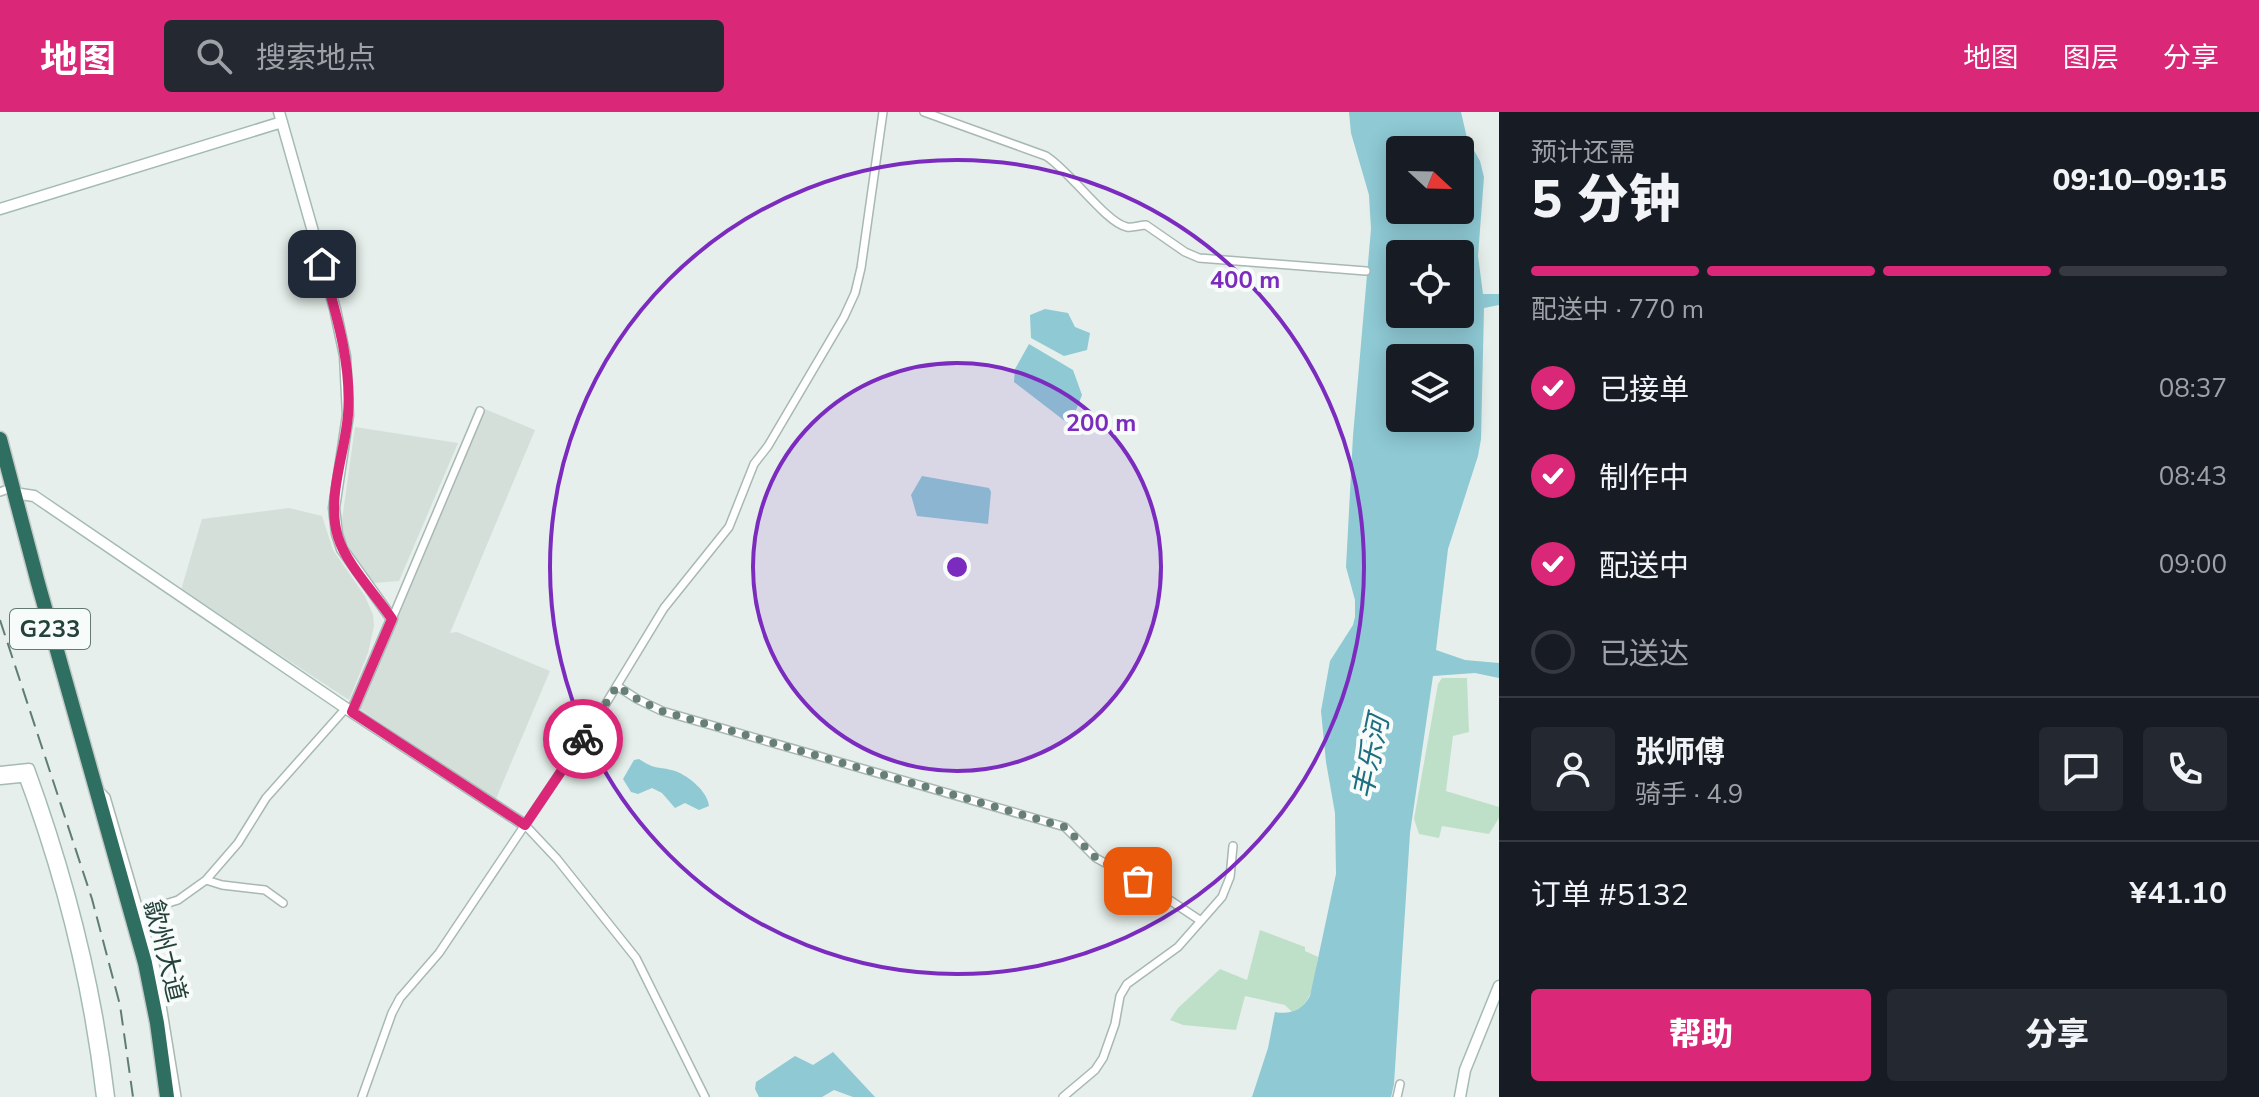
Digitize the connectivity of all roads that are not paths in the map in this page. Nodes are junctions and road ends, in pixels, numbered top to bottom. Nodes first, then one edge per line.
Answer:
1 (883, 112) edge
2 (924, 112) edge
3 (281, 117) edge
4 (0, 209) edge
5 (1366, 271) dead end
6 (480, 411) dead end
7 (0, 439) edge
8 (0, 471) edge
9 (6, 492) edge
10 (392, 619) junction
11 (617, 686) junction
12 (349, 710) junction
13 (0, 772) edge
14 (26, 774) junction
15 (0, 779) edge
16 (95, 786) junction
17 (100, 819) junction
18 (525, 825) junction
19 (1233, 846) dead end
20 (206, 880) junction
21 (283, 903) dead end
22 (136, 912) junction
23 (1201, 921) junction
24 (1499, 986) edge
25 (1400, 1084) dead end
26 (102, 1097) edge
27 (109, 1097) edge
28 (158, 1097) edge
29 (167, 1097) edge
30 (177, 1097) edge
31 (362, 1097) edge
32 (705, 1097) edge
33 (1063, 1097) edge
34 (1397, 1097) edge
35 (1460, 1097) edge

1 - 11 street
2 - 5 street
3 - 4 street
3 - 10 street
6 - 10 street
7 - 9 highway, G233
8 - 9 highway, G233
9 - 12 street
9 - 16 highway, G233
9 - 17 highway, G233
10 - 12 street
11 - 18 street
11 - 23 street
12 - 18 street
12 - 20 street
13 - 14 street
14 - 15 street
14 - 26 street
14 - 27 street
16 - 17 highway, G233
16 - 22 street
17 - 22 highway, 歙州大道 / G233
17 - 28 highway, 歙州大道 / G233
18 - 31 street
18 - 32 street
19 - 23 street
20 - 21 street
20 - 22 street
22 - 29 highway, 歙州大道 / G233
22 - 30 street
23 - 33 street
24 - 35 street
25 - 34 street

